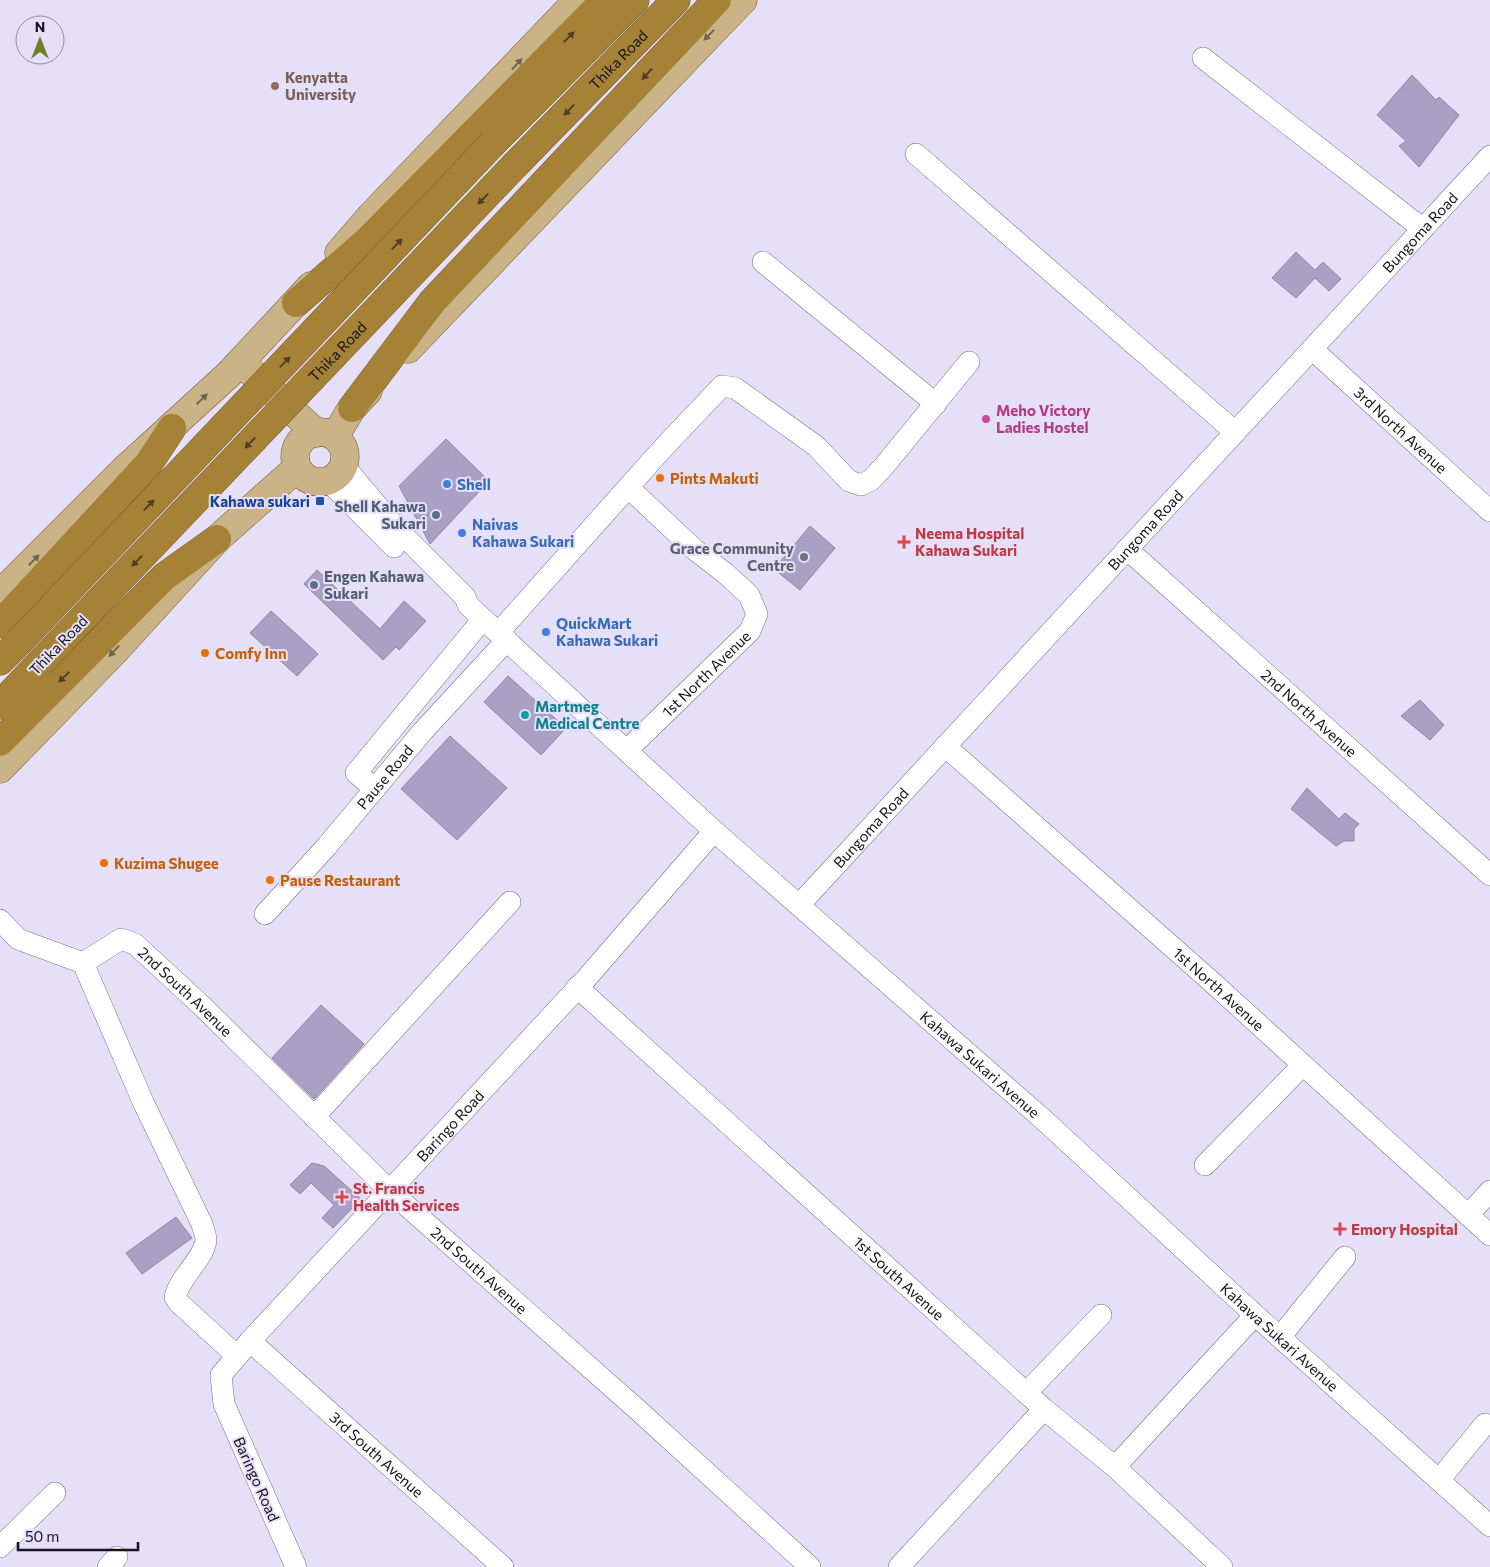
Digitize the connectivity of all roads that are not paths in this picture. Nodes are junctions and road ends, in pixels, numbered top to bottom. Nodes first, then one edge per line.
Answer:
1 (578, 0) edge
2 (605, 0) edge
3 (635, 0) edge
4 (676, 0) edge
5 (717, 0) edge
6 (743, 0) edge
7 (1203, 58) dead end
8 (916, 154) dead end
9 (1490, 156) edge
10 (1424, 229) junction
11 (763, 262) dead end
12 (296, 303) junction
13 (1312, 349) junction
14 (969, 362) dead end
15 (235, 368) junction
16 (936, 404) junction
17 (352, 408) junction
18 (172, 428) junction
19 (1236, 432) junction
20 (311, 445) junction
21 (336, 474) junction
22 (629, 488) junction
23 (1490, 511) edge
24 (216, 539) junction
25 (1127, 550) junction
26 (0, 594) edge
27 (489, 624) junction
28 (10, 633) edge
29 (0, 661) edge
30 (0, 705) edge
31 (0, 742) edge
32 (946, 746) junction
33 (627, 750) junction
34 (0, 768) edge
35 (375, 789) junction
36 (714, 831) junction
37 (1490, 876) edge
38 (510, 902) dead end
39 (800, 904) junction
40 (265, 914) dead end
41 (0, 920) edge
42 (83, 963) junction
43 (577, 988) junction
44 (1303, 1064) junction
45 (314, 1117) junction
46 (1205, 1165) dead end
47 (1490, 1191) edge
48 (391, 1192) junction
49 (1468, 1215) junction
50 (1490, 1235) edge
51 (1345, 1257) dead end
52 (1101, 1315) dead end
53 (1255, 1315) junction
54 (1280, 1337) junction
55 (244, 1348) junction
56 (1026, 1393) junction
57 (1044, 1410) junction
58 (1485, 1424) dead end
59 (1114, 1467) junction
60 (1439, 1480) junction
61 (55, 1493) dead end
62 (1490, 1526) edge
63 (0, 1547) edge
64 (296, 1567) edge
65 (503, 1567) edge
66 (810, 1567) edge
67 (898, 1567) edge
68 (1222, 1567) edge

12 -> 1 main road
12 -> 2 highway
28 -> 3 highway, Thika Road, bridge
4 -> 30 highway, Thika Road, bridge
5 -> 17 highway
6 -> 17 main road
7 - 10 street
8 - 19 street
9 - 10 street, Bungoma Road
10 - 13 street, Bungoma Road
11 - 16 street
12 - 15 main road
13 - 19 street, Bungoma Road
13 - 23 street, 3rd North Avenue
14 - 16 street
18 -> 15 main road
15 - 20 main road
16 - 22 street
17 - 20 main road
26 -> 18 main road
18 - 28 highway
19 - 25 street, Bungoma Road
20 - 21 main road
20 - 21 main road
20 - 24 main road
21 - 27 street, Kahawa Sukari Avenue
22 - 27 street
22 - 33 street, 1st North Avenue
24 -> 31 highway
24 -> 34 main road
25 - 32 street, Bungoma Road
25 - 37 street, 2nd North Avenue
27 - 33 street, Kahawa Sukari Avenue
27 - 35 street, Pause Road
27 - 35 street
28 - 29 highway, Thika Road
32 - 39 street, Bungoma Road
32 - 44 street, 1st North Avenue
33 - 36 street, Kahawa Sukari Avenue
35 - 40 street, Pause Road
36 - 39 street, Kahawa Sukari Avenue
36 - 43 street, Baringo Road
38 - 45 street
39 - 53 street, Kahawa Sukari Avenue
41 - 42 street
42 - 45 street, 2nd South Avenue
42 - 55 street, 3rd South Avenue
43 - 48 street, Baringo Road
43 - 56 street, 1st South Avenue
44 - 46 street
44 - 49 street, 1st North Avenue
45 - 48 street, 2nd South Avenue
47 - 49 street
48 - 55 street, Baringo Road
48 - 66 street, 2nd South Avenue
49 - 50 street, 1st North Avenue
51 - 54 street
52 - 56 street
53 - 54 street, Kahawa Sukari Avenue
53 - 59 street
54 - 60 street, Kahawa Sukari Avenue
55 - 64 street, Baringo Road
55 - 65 street, 3rd South Avenue
56 - 57 street, 1st South Avenue
57 - 59 street, 1st South Avenue
57 - 67 street
58 - 60 street
59 - 68 street, 1st South Avenue
60 - 62 street, Kahawa Sukari Avenue
61 - 63 street

